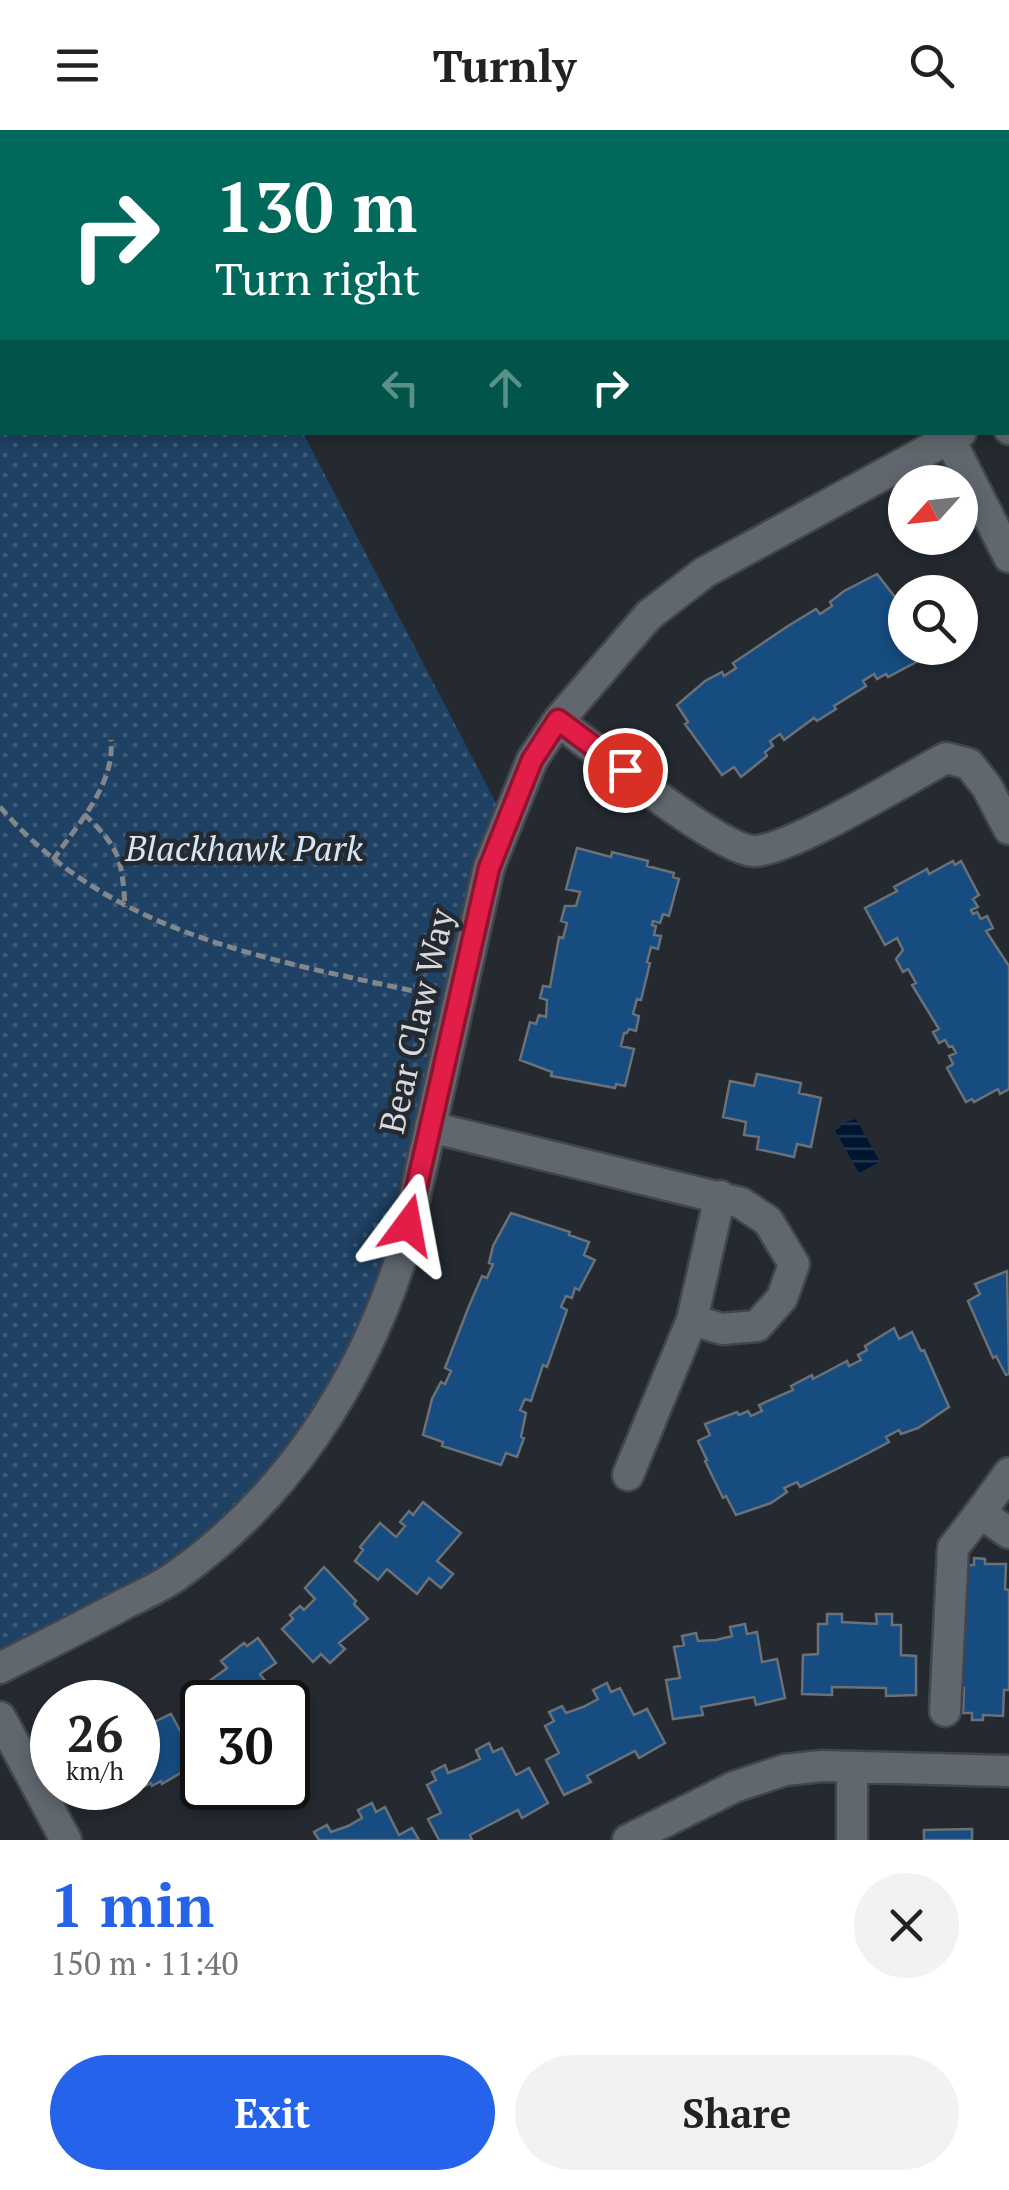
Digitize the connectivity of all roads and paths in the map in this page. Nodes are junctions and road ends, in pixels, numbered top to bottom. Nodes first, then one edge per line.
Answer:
1 (952, 435) edge
2 (1009, 558) edge
3 (558, 720) junction
4 (111, 740) dead end
5 (0, 807) edge
6 (84, 814) junction
7 (1009, 829) edge
8 (53, 860) junction
9 (125, 907) junction
10 (459, 1002) junction
11 (430, 1127) junction
12 (720, 1196) junction
13 (692, 1320) junction
14 (1009, 1473) edge
15 (628, 1475) dead end
16 (980, 1513) junction
17 (1009, 1534) edge
18 (0, 1668) edge
19 (945, 1711) dead end
20 (0, 1717) edge
21 (852, 1768) junction
22 (1009, 1771) edge
23 (66, 1840) edge
24 (628, 1840) edge
25 (852, 1840) edge

1 - 2 street
1 - 3 street, Bear Claw Way
3 - 7 street
3 - 10 street, Bear Claw Way
4 - 6 path
5 - 8 path
6 - 8 path
6 - 9 path
8 - 9 path
9 - 10 path
10 - 11 street, Bear Claw Way
11 - 12 street
11 - 18 street, Bear Claw Way
12 - 13 street
12 - 13 street
13 - 15 street
14 - 16 street
16 - 17 street
16 - 19 street
20 - 23 street
21 - 22 street
21 - 24 street
21 - 25 street

